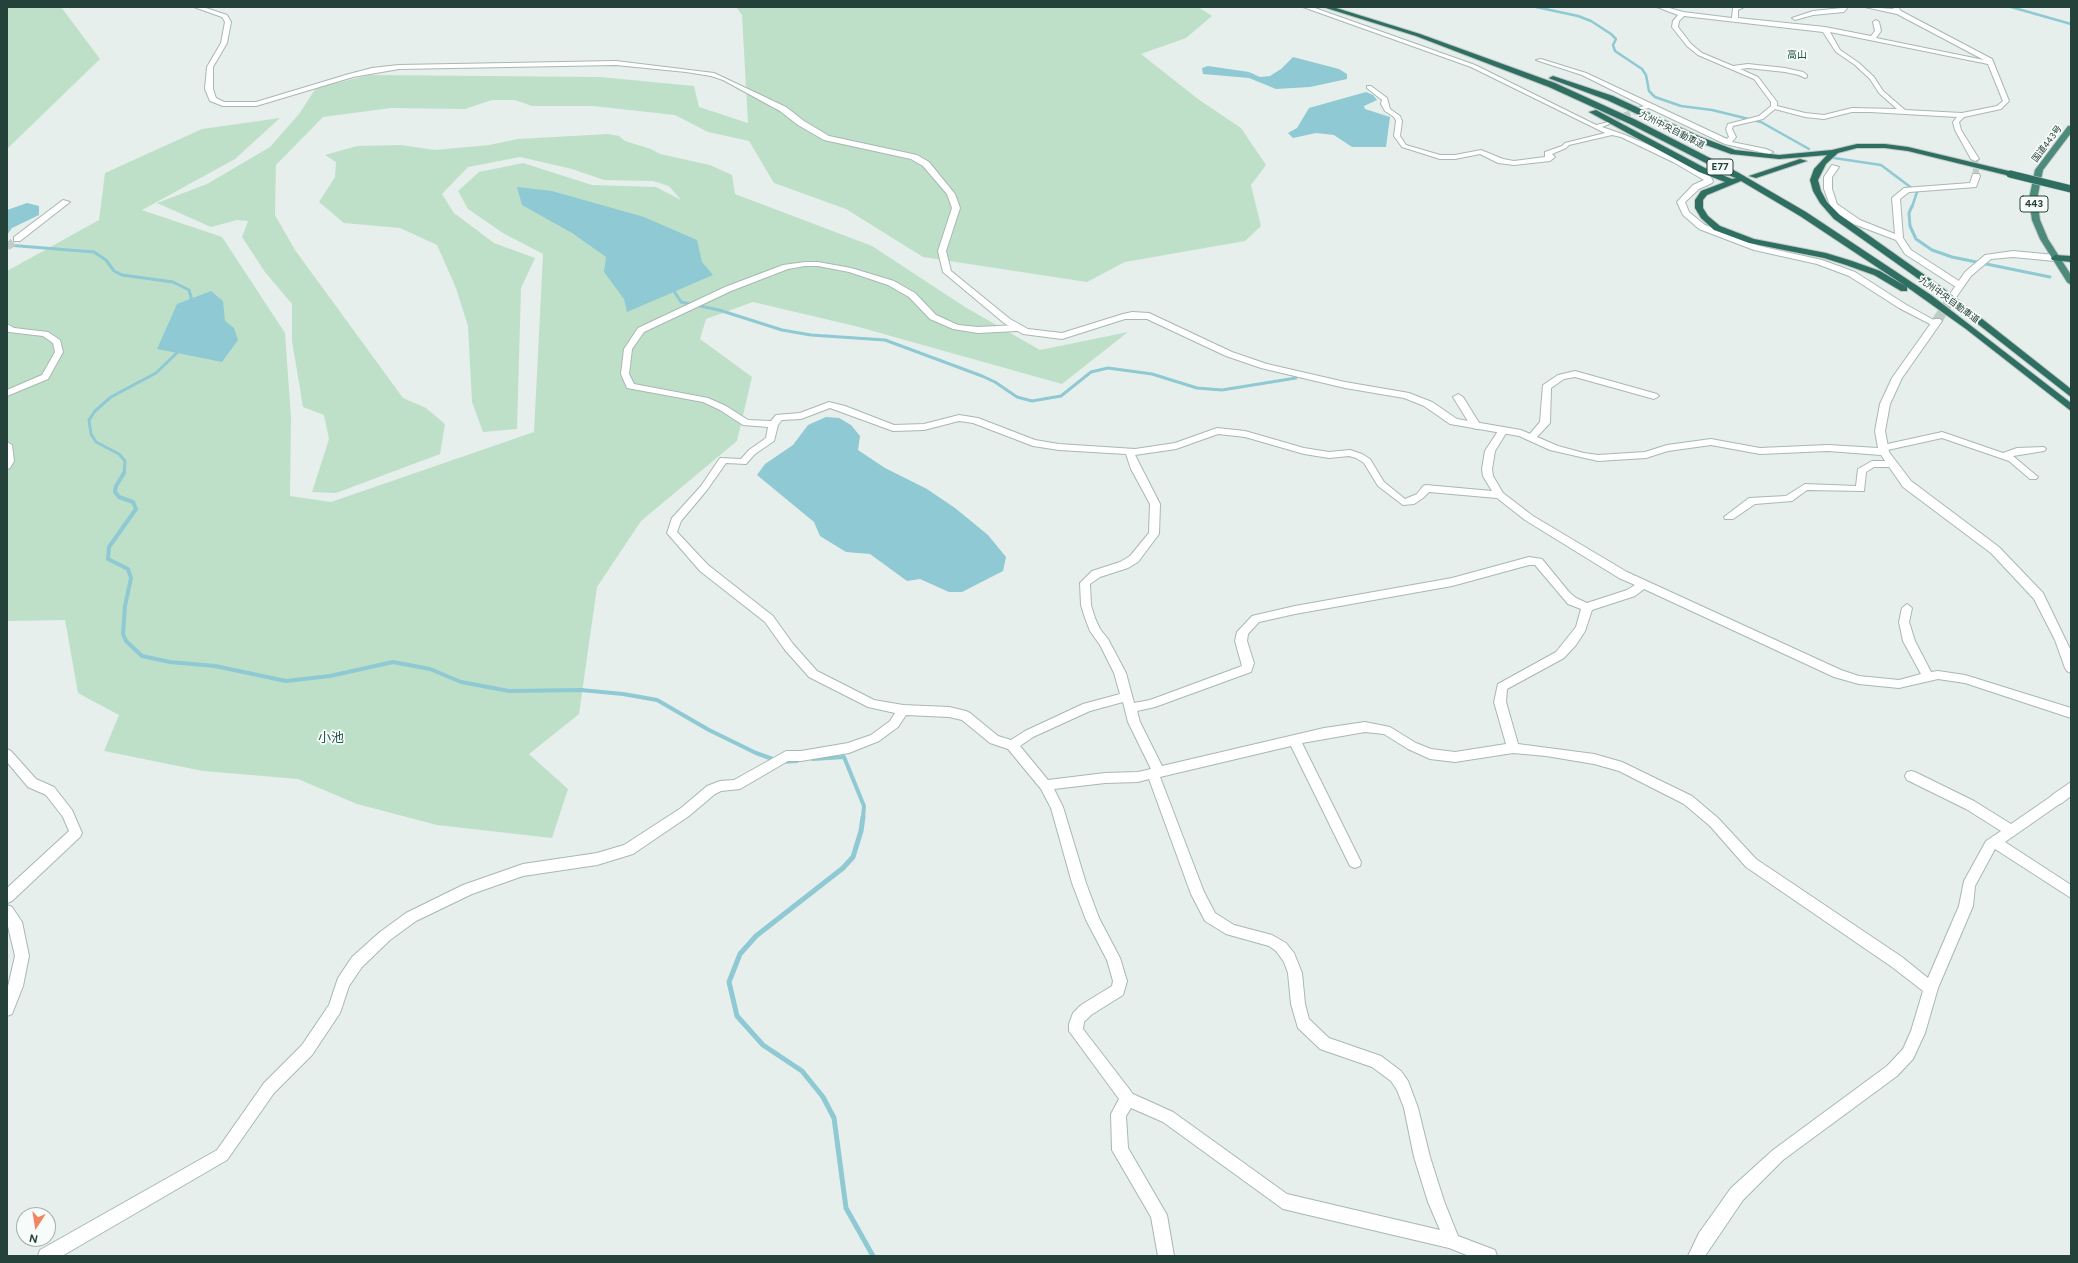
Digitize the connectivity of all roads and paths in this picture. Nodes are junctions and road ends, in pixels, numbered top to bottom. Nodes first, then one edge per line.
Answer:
1 (197, 7) edge
2 (1306, 7) edge
3 (1321, 7) edge
4 (1326, 7) edge
5 (1336, 7) edge
6 (1660, 7) edge
7 (1741, 7) edge
8 (1845, 7) edge
9 (1868, 7) edge
10 (1897, 10) edge
11 (1828, 12) junction
12 (1682, 14) junction
13 (1795, 18) dead end
14 (1378, 19) junction
15 (1735, 19) junction
16 (1876, 22) dead end
17 (1825, 30) junction
18 (1872, 39) junction
19 (1539, 60) dead end
20 (1991, 63) junction
21 (1733, 68) junction
22 (1805, 76) dead end
23 (1369, 87) dead end
24 (1650, 106) junction
25 (1774, 107) junction
26 (1640, 109) tunnel mouth
27 (1902, 110) junction
28 (1962, 115) junction
29 (1607, 123) tunnel mouth
30 (1596, 127) junction
31 (2071, 128) edge
32 (1612, 133) junction
33 (1727, 143) junction
34 (1769, 152) dead end
35 (1834, 152) junction
36 (1975, 159) tunnel mouth
37 (1835, 167) dead end
38 (1753, 176) dead end
39 (1976, 176) dead end
40 (2071, 189) edge
41 (66, 202) dead end
42 (1899, 238) junction
43 (17, 239) tunnel mouth
44 (2055, 258) junction
45 (2071, 259) edge
46 (2071, 282) edge
47 (1959, 285) junction
48 (1952, 297) tunnel mouth
49 (1936, 322) joint
50 (7, 327) edge
51 (1017, 328) junction
52 (7, 393) edge
53 (2071, 394) edge
54 (1654, 396) dead end
55 (1458, 397) dead end
56 (2071, 399) edge
57 (2071, 408) edge
58 (2071, 412) edge
59 (773, 424) junction
60 (1476, 426) junction
61 (1503, 430) junction
62 (1531, 438) junction
63 (7, 445) edge
64 (2041, 449) dead end
65 (1884, 450) junction
66 (1129, 452) junction
67 (2003, 456) junction
68 (1890, 464) junction
69 (7, 466) edge
70 (2034, 477) dead end
71 (1500, 495) junction
72 (1729, 517) dead end
73 (1642, 585) junction
74 (1587, 607) junction
75 (1907, 608) dead end
76 (2071, 668) edge
77 (1928, 677) junction
78 (1128, 703) junction
79 (903, 710) junction
80 (2071, 713) edge
81 (1294, 740) junction
82 (1012, 745) junction
83 (1512, 748) junction
84 (7, 754) edge
85 (1156, 773) junction
86 (1910, 776) dead end
87 (1045, 785) junction
88 (2071, 788) edge
89 (2057, 799) joint
90 (2011, 831) junction
91 (1995, 842) junction
92 (1355, 862) dead end
93 (2071, 892) edge
94 (7, 896) edge
95 (7, 911) edge
96 (1931, 988) junction
97 (7, 1009) edge
98 (1128, 1099) junction
99 (1449, 1240) junction
100 (46, 1256) edge
101 (1166, 1256) edge
102 (1488, 1256) edge
103 (1696, 1256) edge

1 - 51 street
2 - 30 street
3 - 58 highway
4 - 57 highway, 九州中央自動車道 / E77
5 - 14 highway, 九州中央自動車道 / E77
6 - 12 street
7 - 15 street
8 - 11 street
9 - 10 street
10 - 20 street
11 - 13 street
11 - 17 street
12 - 15 street
12 - 21 street
14 - 35 highway
14 - 56 highway, 九州中央自動車道 / E77
15 - 17 street
16 - 18 street
17 - 18 street
17 - 27 street
18 - 20 street
19 - 24 street
20 - 28 street
21 - 22 street
21 - 25 street
23 - 32 street
24 - 26 street
24 - 33 street
25 - 27 street
25 - 33 street
27 - 28 street
28 - 36 street
29 - 30 street
30 - 32 street
31 - 44 highway, 国道443号 / 443
32 - 49 street
33 - 34 street
35 - 38 highway
35 - 40 highway, bridge
35 - 53 highway
37 - 42 street
39 - 42 street
41 - 43 street
42 - 47 street
44 - 45 highway
44 - 46 highway, 国道443号 / 443
44 - 47 street
47 - 48 street
49 - 65 street
50 - 52 street
51 - 59 street
51 - 60 street
54 - 62 street
55 - 60 street
59 - 66 street
59 - 79 street
60 - 61 street
61 - 62 street
61 - 71 street
62 - 65 street
63 - 69 street
64 - 67 street
65 - 67 street
65 - 68 street
66 - 71 street
66 - 78 street
67 - 70 street
68 - 72 street
68 - 76 street
71 - 73 street
73 - 74 street
73 - 77 street
74 - 78 street
74 - 83 street
75 - 77 street
77 - 80 street
78 - 82 street
78 - 85 street
79 - 82 street
79 - 100 street
81 - 83 street
81 - 85 street
81 - 92 street
82 - 87 street
83 - 96 street
84 - 94 street
85 - 87 street
85 - 99 street
86 - 90 street
87 - 98 street
88 - 89 street
89 - 90 street
90 - 91 street
91 - 93 street
91 - 96 street
95 - 97 street
96 - 103 street
98 - 99 street
98 - 101 street
99 - 102 street

